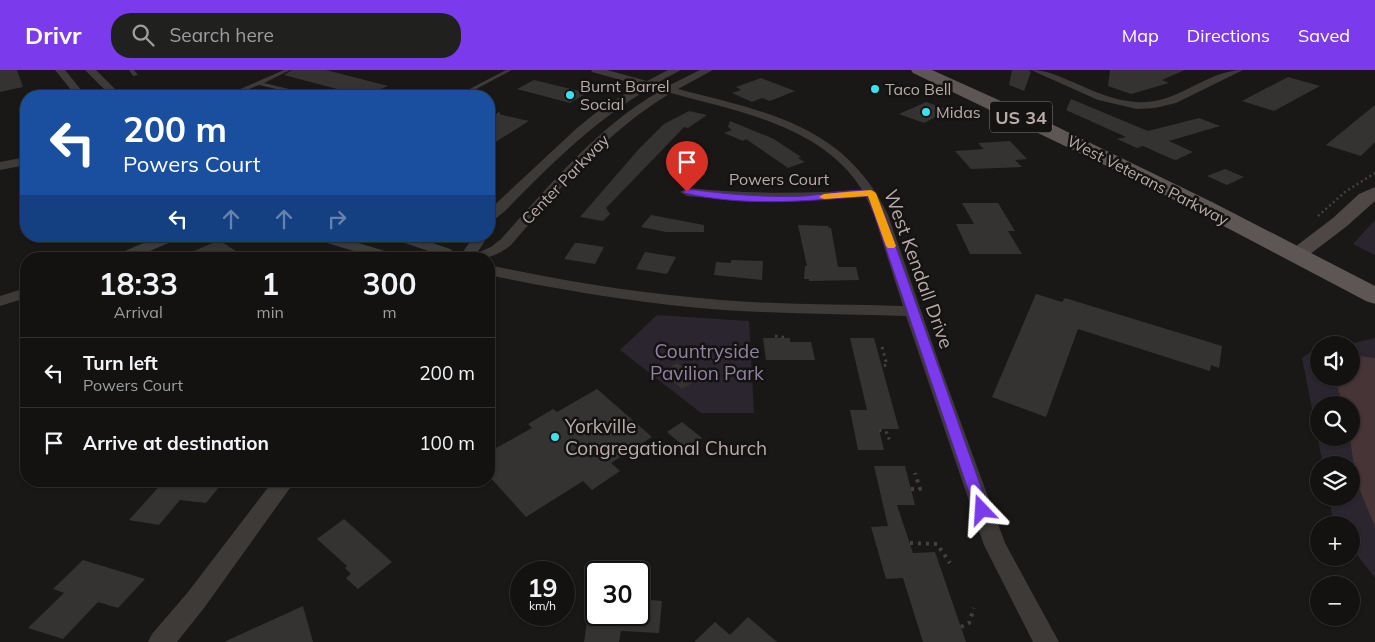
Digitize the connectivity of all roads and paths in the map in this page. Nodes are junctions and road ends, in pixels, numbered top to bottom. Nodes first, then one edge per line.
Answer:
1 (60, 70) edge
2 (90, 70) edge
3 (288, 70) edge
4 (510, 70) edge
5 (596, 70) edge
6 (676, 70) edge
7 (708, 70) edge
8 (919, 70) edge
9 (1036, 70) edge
10 (1236, 70) edge
11 (259, 83) junction
12 (648, 84) junction
13 (668, 89) junction
14 (77, 90) edge
15 (111, 90) edge
16 (242, 90) edge
17 (288, 90) edge
18 (471, 90) edge
19 (20, 162) edge
20 (0, 166) edge
21 (1375, 173) edge
22 (687, 192) dead end
23 (871, 193) junction
24 (1375, 193) edge
25 (495, 211) edge
26 (1316, 218) dead end
27 (159, 242) edge
28 (339, 242) edge
29 (416, 242) edge
30 (135, 252) edge
31 (373, 252) edge
32 (445, 252) edge
33 (491, 252) edge
34 (1298, 254) junction
35 (495, 271) edge
36 (20, 294) edge
37 (1375, 296) edge
38 (0, 301) edge
39 (913, 311) junction
40 (775, 336) dead end
41 (788, 338) dead end
42 (882, 348) dead end
43 (882, 366) dead end
44 (878, 430) dead end
45 (890, 442) dead end
46 (915, 473) dead end
47 (281, 487) edge
48 (911, 489) dead end
49 (910, 543) dead end
50 (950, 563) dead end
51 (974, 608) dead end
52 (960, 627) dead end
53 (161, 642) edge
54 (1046, 642) edge

1 - 14 street
2 - 15 street
3 - 11 lane
4 - 18 lane
5 - 12 street, West Kendall Drive
6 - 12 street, Center Parkway
7 - 13 street, Center Parkway
8 - 34 main road, West Veterans Parkway / US 34
9 - 10 street
11 - 16 lane
11 - 17 lane
12 - 13 street, West Kendall Drive
12 - 25 street, Center Parkway
13 - 23 street, West Kendall Drive
13 - 33 street, Center Parkway
19 - 20 street
21 - 26 path
22 - 23 street, Powers Court
23 - 39 street, West Kendall Drive
24 - 34 street
27 - 30 street
28 - 31 street
29 - 32 street
34 - 37 main road, West Veterans Parkway / US 34
35 - 39 street
36 - 38 street
39 - 54 street, West Kendall Drive
40 - 41 path
42 - 43 path
44 - 45 path
46 - 48 path
47 - 53 street
49 - 50 path
51 - 52 path

